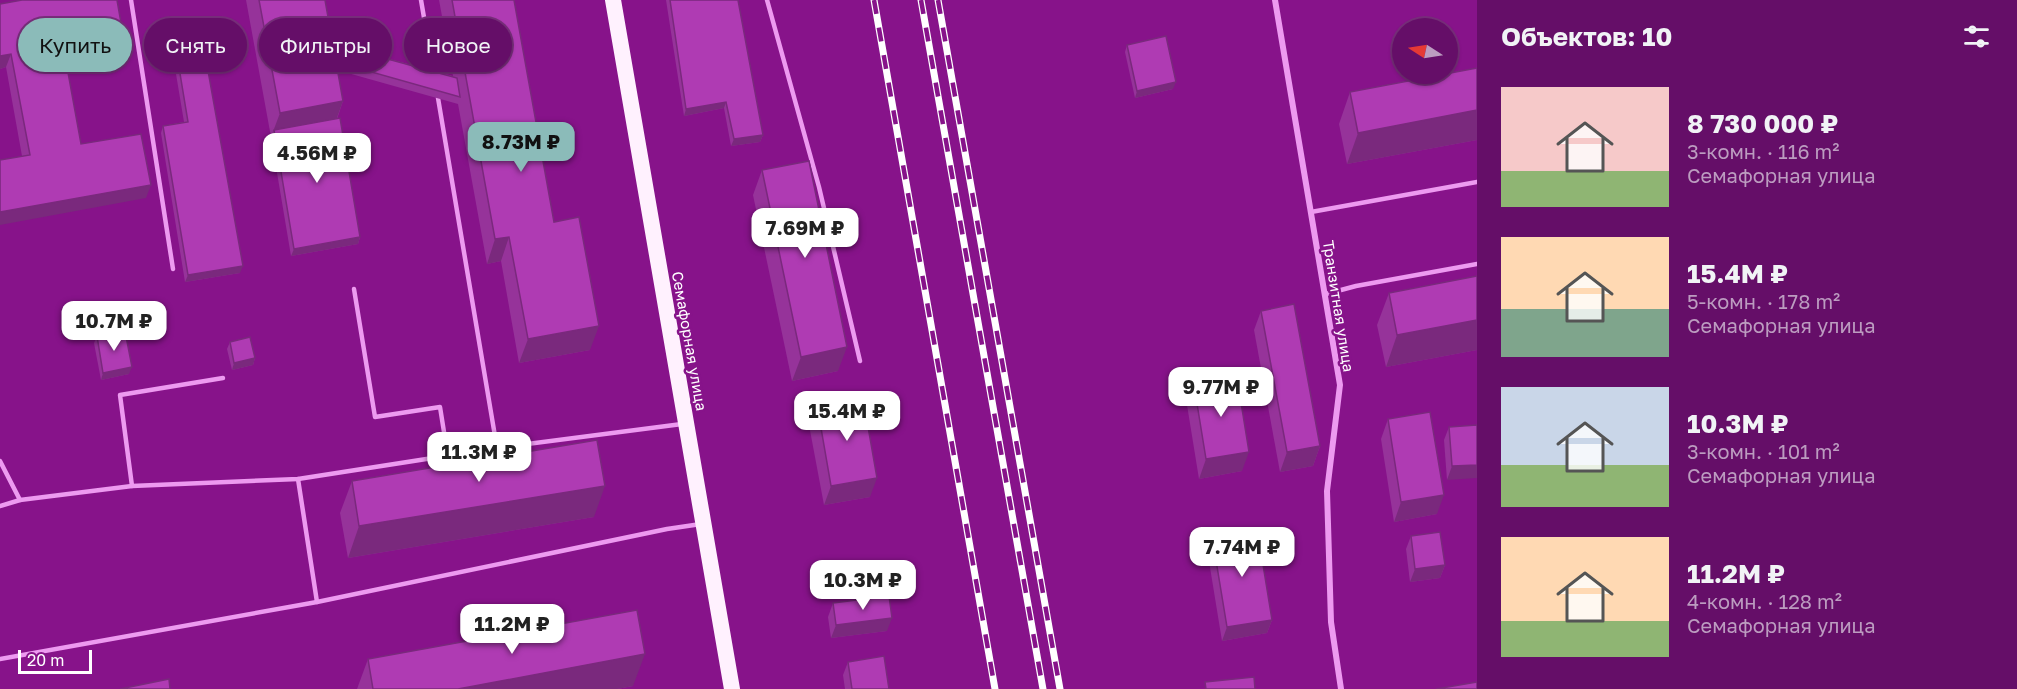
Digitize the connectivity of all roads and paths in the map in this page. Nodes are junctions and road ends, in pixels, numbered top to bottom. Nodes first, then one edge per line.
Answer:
1 (130, 0) edge
2 (422, 0) edge
3 (613, 0) edge
4 (767, 0) edge
5 (1276, 0) edge
6 (435, 79) edge
7 (438, 98) edge
8 (1477, 182) edge
9 (1311, 212) junction
10 (1477, 264) edge
11 (173, 269) dead end
12 (354, 289) dead end
13 (1326, 294) junction
14 (860, 361) dead end
15 (224, 378) dead end
16 (686, 423) junction
17 (497, 448) junction
18 (448, 457) junction
19 (0, 461) edge
20 (298, 479) junction
21 (132, 486) junction
22 (20, 501) junction
23 (0, 506) edge
24 (704, 524) junction
25 (317, 602) junction
26 (0, 659) edge
27 (732, 689) edge
28 (1341, 689) edge

1 - 11 lane
2 - 6 lane
3 - 16 highway, Семафорная улица
4 - 14 lane
5 - 9 street, Транзитная улица
7 - 17 lane
8 - 9 lane
9 - 13 street, Транзитная улица
10 - 13 lane
12 - 18 lane
13 - 28 street, Транзитная улица
15 - 21 lane
16 - 17 lane
16 - 24 highway, Семафорная улица
17 - 18 lane
18 - 20 lane
19 - 22 lane
20 - 21 lane
20 - 25 lane
21 - 22 lane
22 - 23 lane
24 - 25 lane
24 - 27 highway, Семафорная улица
25 - 26 lane

